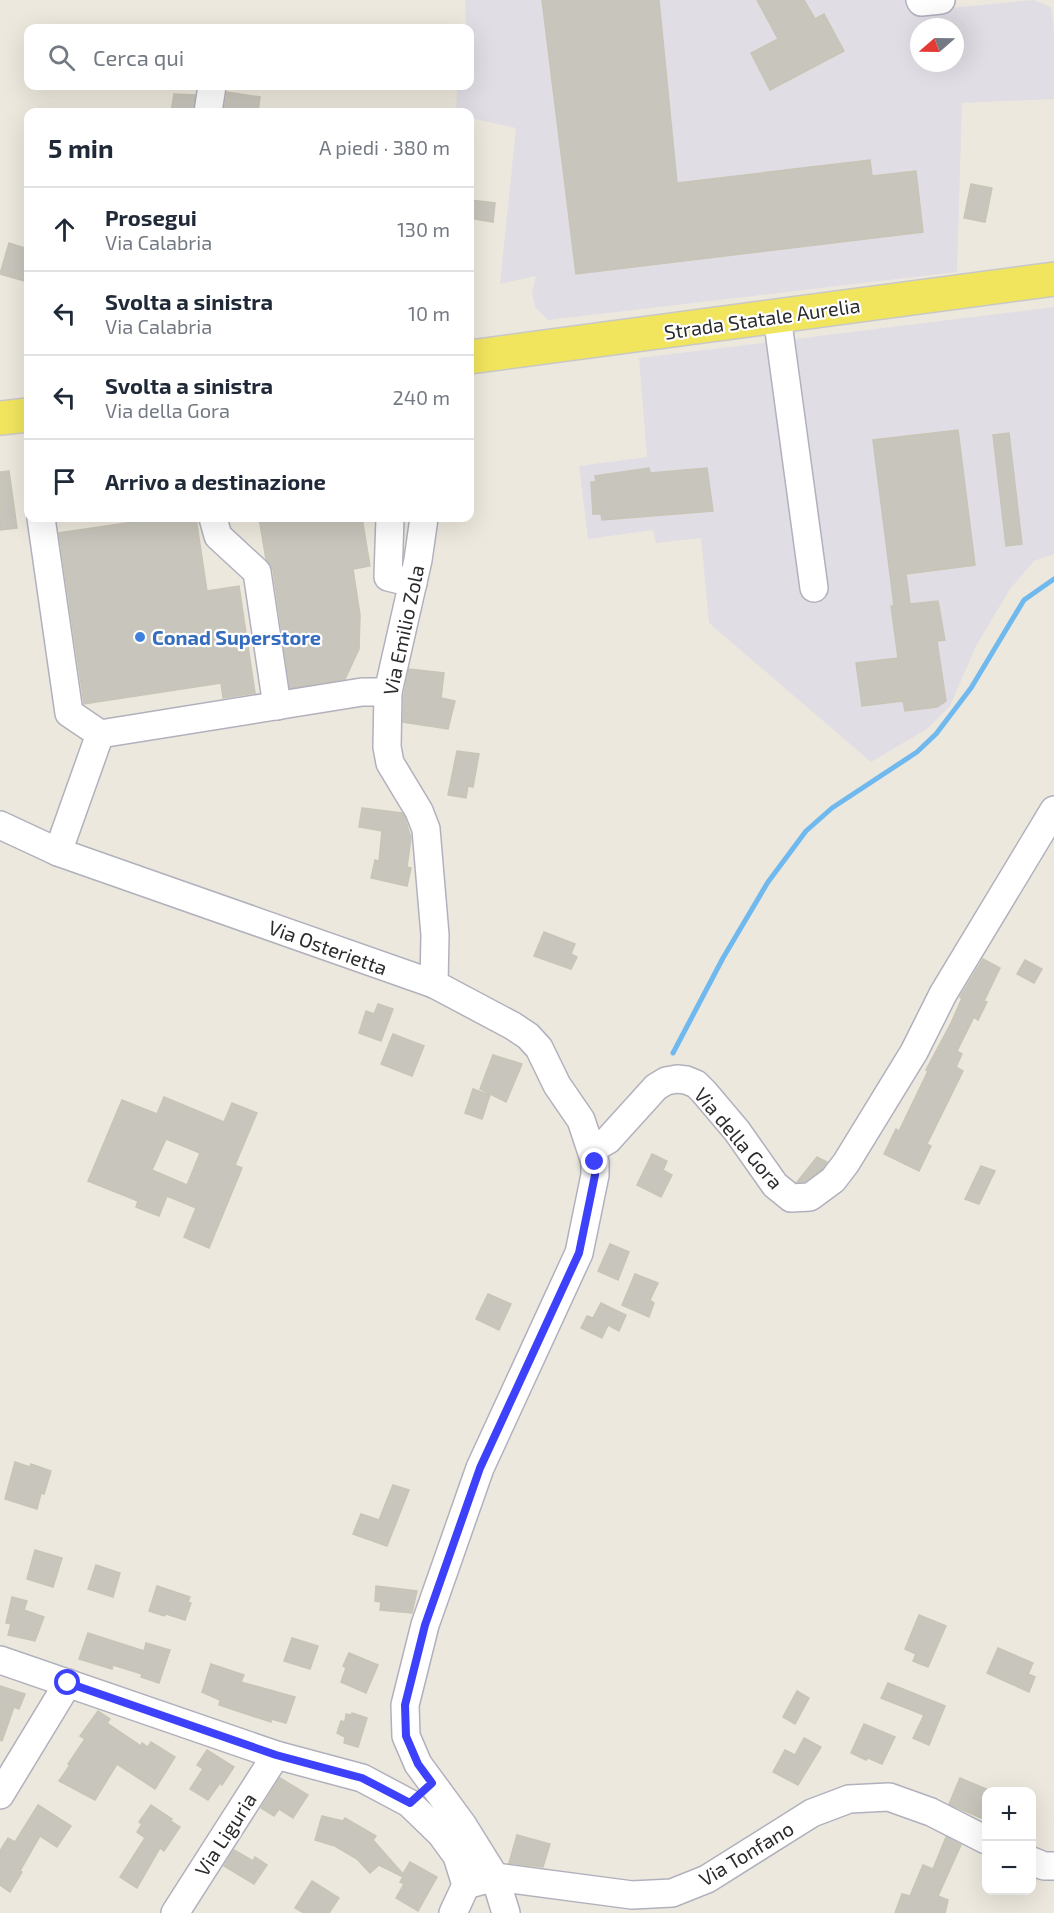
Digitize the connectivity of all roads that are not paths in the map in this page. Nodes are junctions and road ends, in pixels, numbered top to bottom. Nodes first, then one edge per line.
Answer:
1 (920, 0) edge
2 (941, 0) edge
3 (211, 90) edge
4 (209, 108) edge
5 (1054, 279) edge
6 (777, 316) junction
7 (474, 356) edge
8 (42, 522) edge
9 (214, 522) edge
10 (390, 522) edge
11 (423, 522) edge
12 (413, 583) junction
13 (814, 588) dead end
14 (388, 692) junction
15 (277, 706) junction
16 (100, 734) junction
17 (1054, 810) edge
18 (0, 825) edge
19 (58, 852) junction
20 (434, 984) junction
21 (592, 1149) junction
22 (0, 1659) edge
23 (68, 1683) junction
24 (276, 1755) junction
25 (432, 1783) junction
26 (0, 1796) edge
27 (410, 1803) junction
28 (982, 1837) edge
29 (1036, 1863) edge
30 (1054, 1866) edge
31 (495, 1876) junction
32 (466, 1885) junction
33 (175, 1913) edge
34 (453, 1913) edge
35 (506, 1913) edge

1 - 2 street
3 - 4 street
5 - 6 main road, Strada Statale Aurelia
6 - 7 main road, Strada Statale Aurelia
6 - 13 street
8 - 16 street
9 - 15 street
10 - 12 street
11 - 12 street, Via Emilio Zola
12 - 14 street, Via Emilio Zola
14 - 15 street
14 - 20 street, Via Emilio Zola
15 - 16 street
16 - 19 street
17 - 21 street, Via della Gora
18 - 19 street, Via Osterietta
19 - 20 street, Via Osterietta
20 - 21 street, Via Osterietta
21 - 25 street
22 - 23 street
23 - 24 street
23 - 26 street
24 - 27 street
24 - 33 street, Via Liguria
25 - 27 street
25 - 31 street
27 - 32 street
28 - 31 street, Via Tonfano
29 - 30 street
31 - 32 street
31 - 35 street
32 - 34 street

